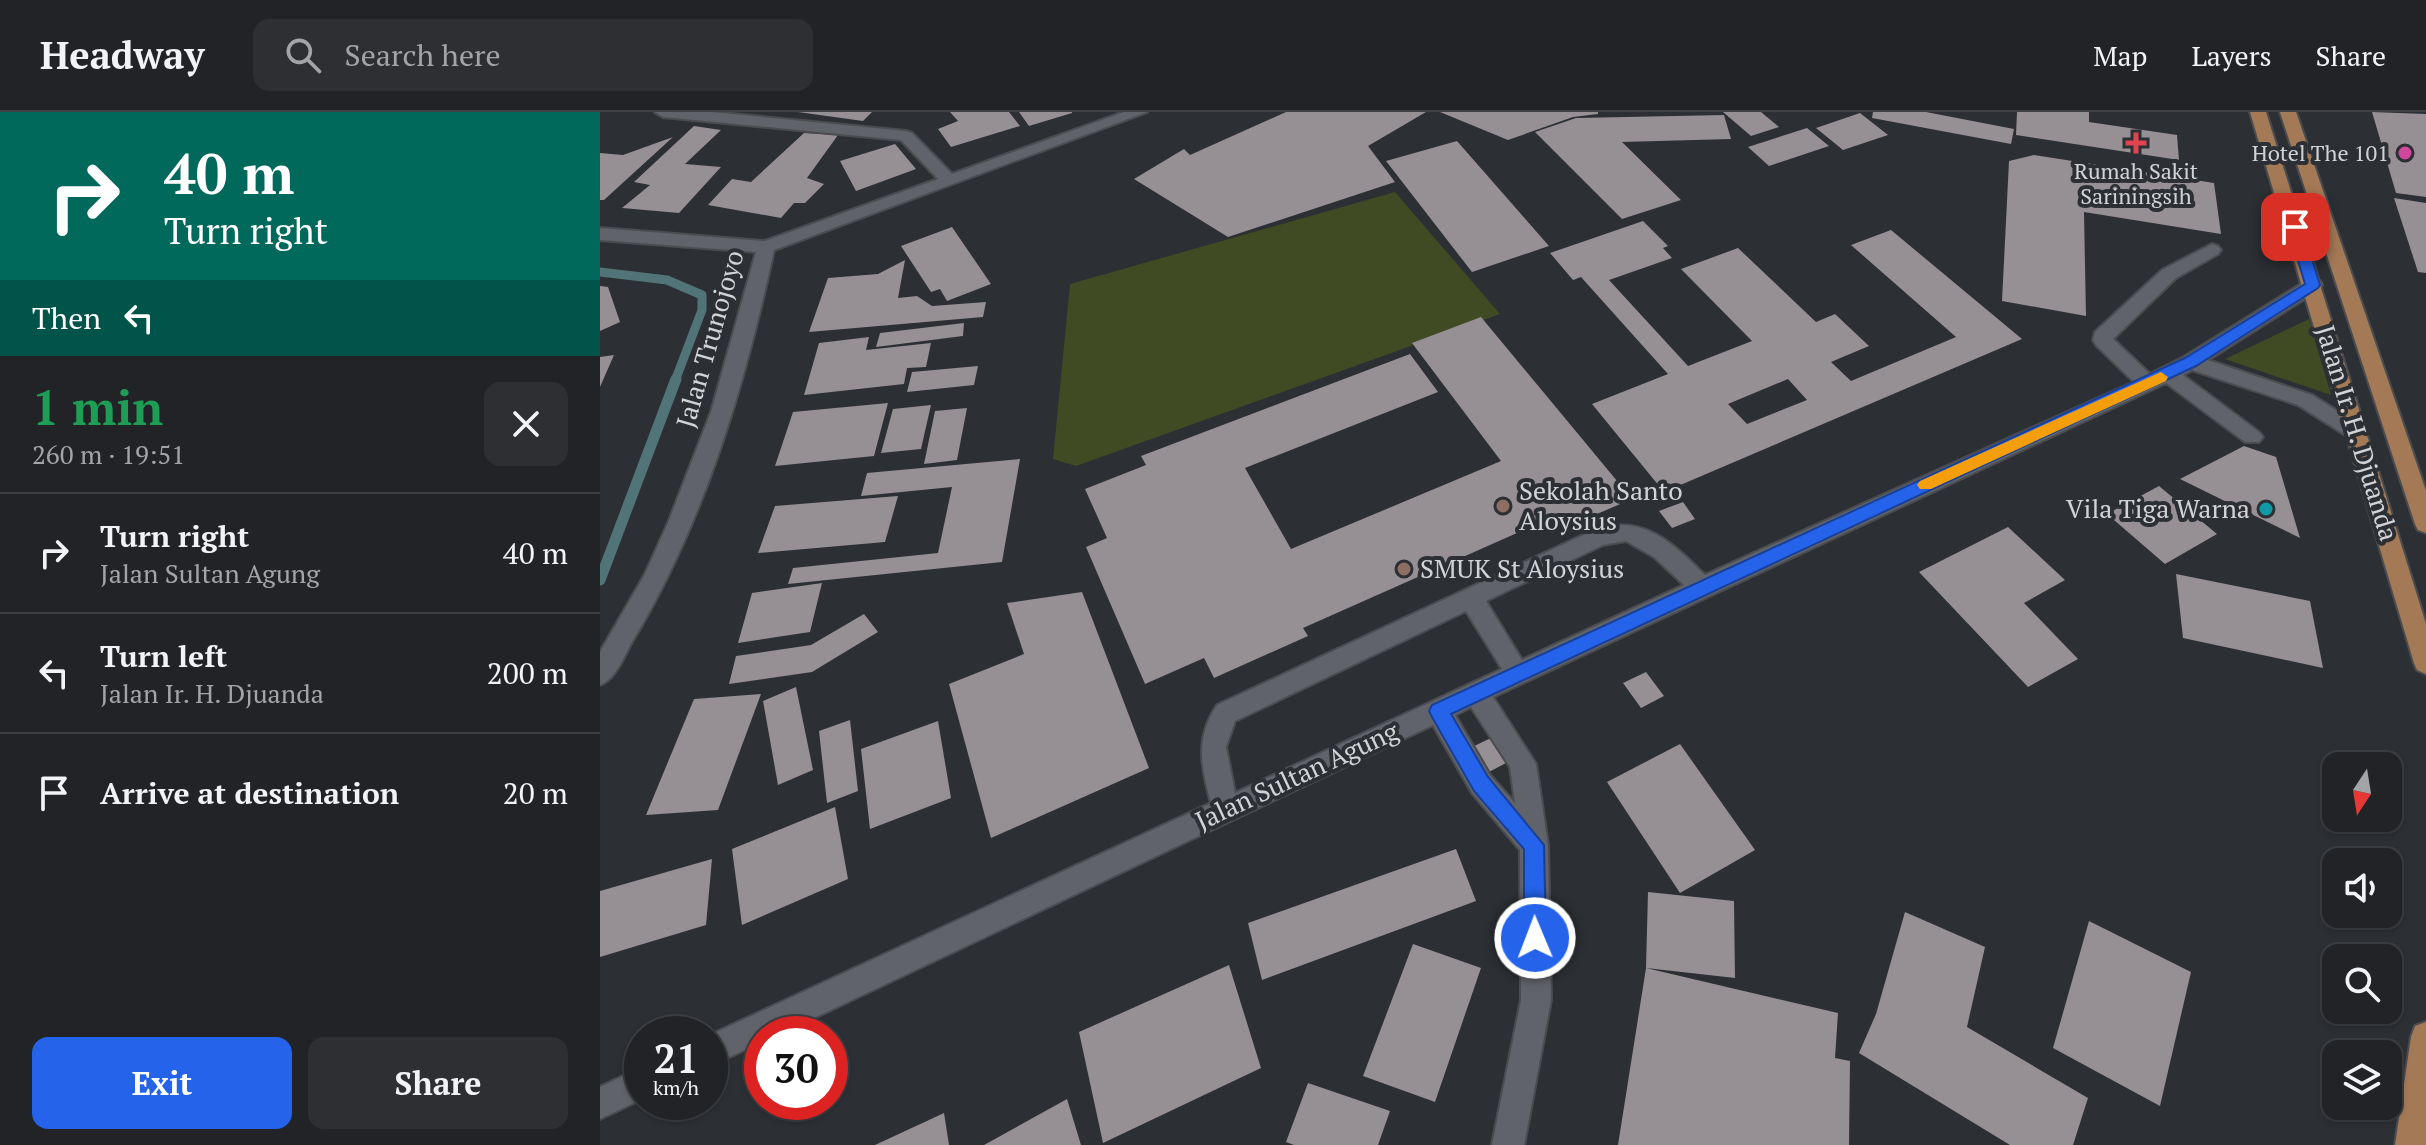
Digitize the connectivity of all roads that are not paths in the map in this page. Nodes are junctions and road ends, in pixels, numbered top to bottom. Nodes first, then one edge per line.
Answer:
1 (663, 112) edge
2 (1139, 112) edge
3 (2258, 112) edge
4 (2288, 112) edge
5 (949, 181) junction
6 (600, 234) edge
7 (766, 247) junction
8 (2212, 250) dead end
9 (2313, 285) junction
10 (2169, 373) junction
11 (2354, 431) junction
12 (2252, 437) dead end
13 (2426, 524) edge
14 (1702, 587) junction
15 (1471, 598) junction
16 (611, 641) edge
17 (2426, 663) edge
18 (600, 674) edge
19 (1518, 674) junction
20 (1476, 693) junction
21 (1439, 711) junction
22 (1226, 809) junction
23 (1534, 845) junction
24 (2426, 1037) edge
25 (728, 1043) edge
26 (624, 1092) edge
27 (600, 1103) edge
28 (1508, 1145) edge
29 (2411, 1145) edge

1 - 5 street
2 - 5 street, Jalan Trunojoyo
3 - 9 main road, Jalan Ir. H. Djuanda
4 - 13 main road, Jalan Ir. H. Djuanda
5 - 7 street, Jalan Trunojoyo
6 - 7 street
7 - 16 street, Jalan Trunojoyo
8 - 10 street
9 - 10 street, Jalan Sultan Agung
9 - 11 main road, Jalan Ir. H. Djuanda
10 - 11 street
10 - 12 street
10 - 14 street, Jalan Sultan Agung
11 - 17 main road, Jalan Ir. H. Djuanda
14 - 15 street
14 - 19 street, Jalan Sultan Agung
15 - 19 street
15 - 22 street
16 - 18 street, Jalan Trunojoyo
19 - 20 street, Jalan Sultan Agung
20 - 21 street, Jalan Sultan Agung
20 - 23 street
21 - 22 street, Jalan Sultan Agung
21 - 23 street
22 - 25 street, Jalan Sultan Agung
23 - 28 street
24 - 29 main road
26 - 27 street

